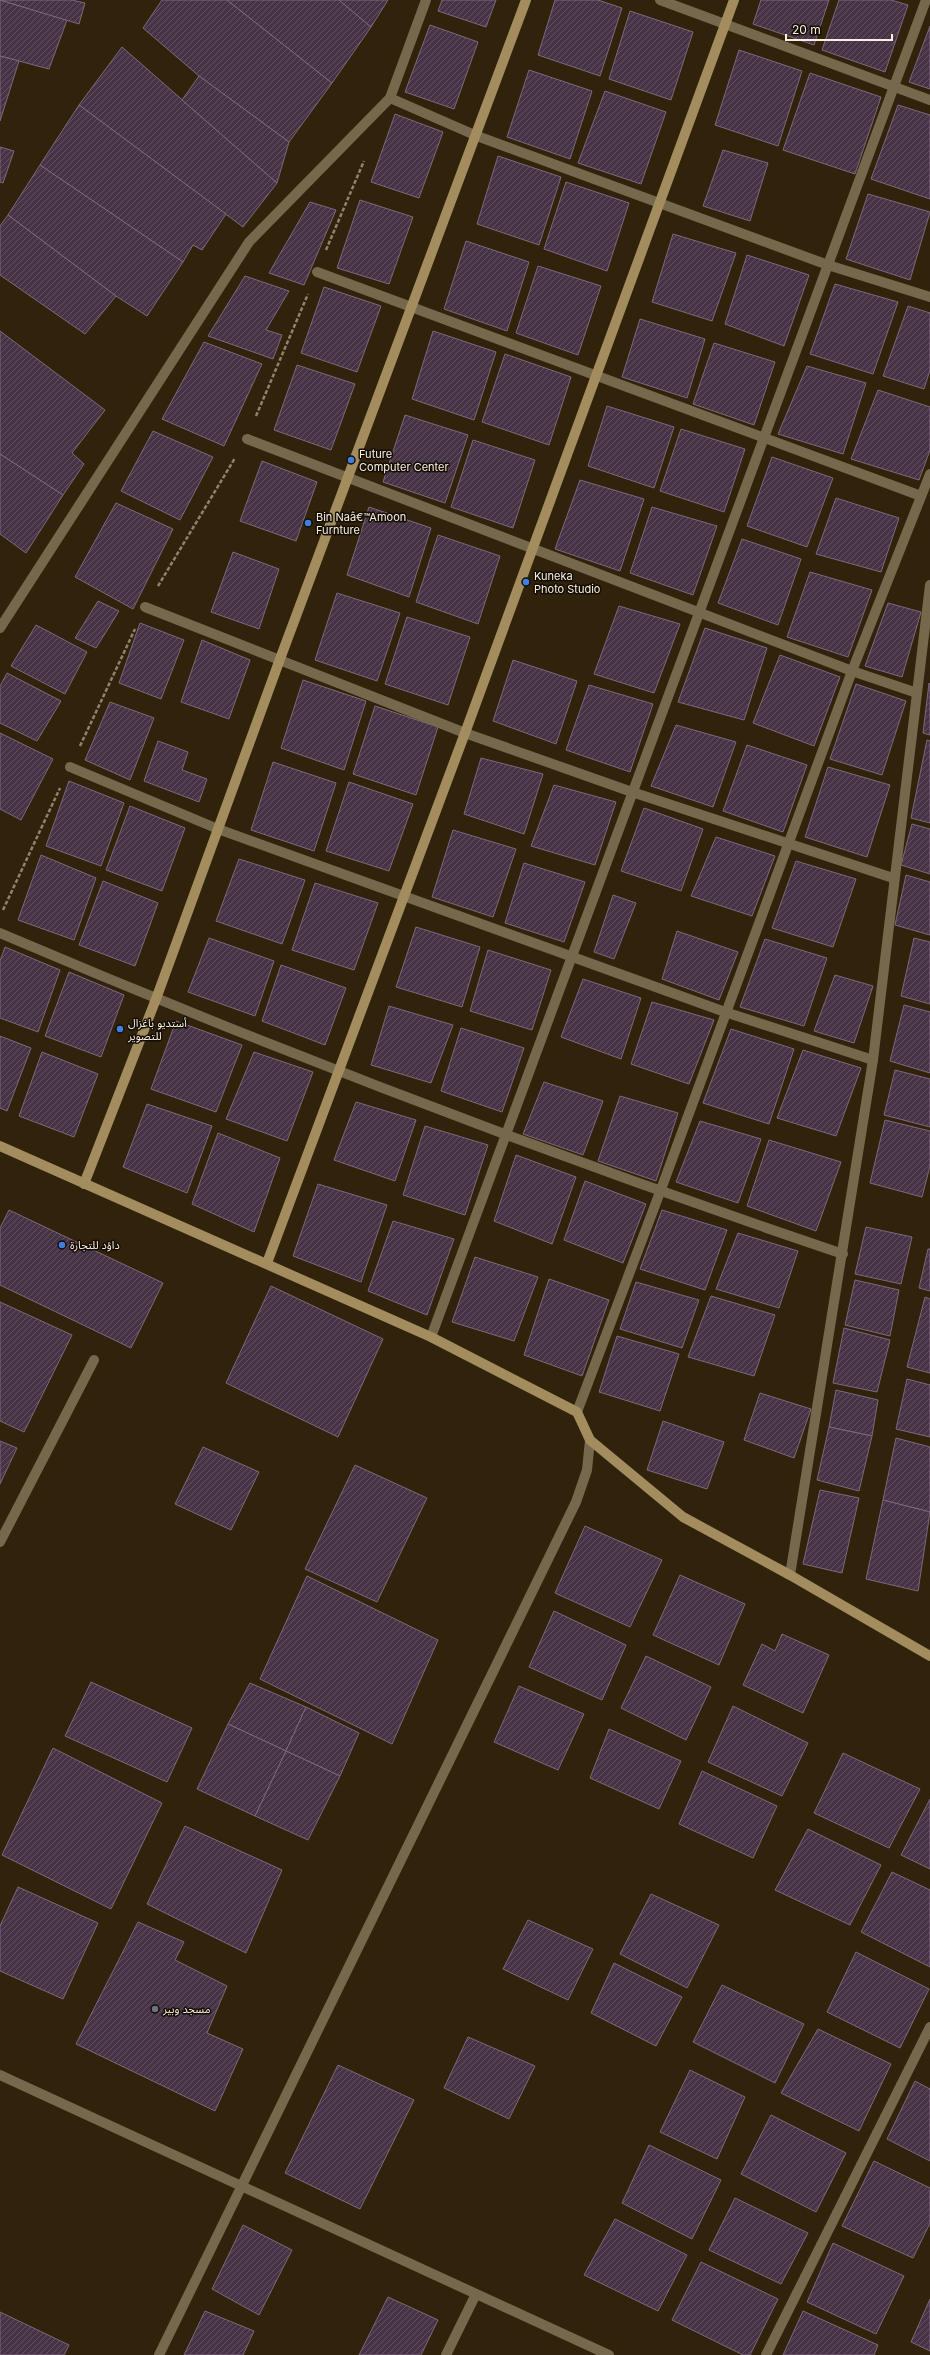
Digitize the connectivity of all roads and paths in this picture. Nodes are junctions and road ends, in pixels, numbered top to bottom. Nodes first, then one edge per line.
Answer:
1 (426, 0) edge
2 (526, 0) edge
3 (660, 0) edge
4 (734, 0) edge
5 (926, 0) edge
6 (726, 24) junction
7 (893, 87) junction
8 (390, 98) junction
9 (930, 100) edge
10 (477, 136) junction
11 (366, 156) dead end
12 (660, 203) junction
13 (828, 265) junction
14 (317, 272) junction
15 (930, 297) edge
16 (411, 307) junction
17 (596, 376) junction
18 (247, 439) junction
19 (763, 439) junction
20 (930, 474) edge
21 (348, 478) junction
22 (921, 496) junction
23 (533, 548) junction
24 (930, 585) edge
25 (145, 607) junction
26 (701, 612) junction
27 (0, 628) edge
28 (280, 659) junction
29 (852, 671) junction
30 (917, 693) junction
31 (465, 733) junction
32 (70, 767) junction
33 (632, 792) junction
34 (218, 829) junction
35 (788, 844) junction
36 (894, 878) junction
37 (404, 896) junction
38 (0, 916) edge
39 (0, 933) edge
40 (570, 958) junction
41 (156, 999) junction
42 (725, 1012) junction
43 (873, 1060) junction
44 (339, 1073) junction
45 (507, 1136) junction
46 (0, 1146) edge
47 (84, 1184) junction
48 (660, 1192) junction
49 (843, 1254) junction
50 (267, 1263) junction
51 (431, 1338) junction
52 (94, 1360) dead end
53 (577, 1412) junction
54 (590, 1440) junction
55 (0, 1542) edge
56 (790, 1575) junction
57 (930, 1656) edge
58 (930, 2027) edge
59 (0, 2075) edge
60 (242, 2187) junction
61 (476, 2294) junction
62 (159, 2355) edge
63 (446, 2355) edge
64 (609, 2355) edge
65 (766, 2355) edge

1 - 8 street
2 - 10 main road
3 - 6 street
4 - 6 main road
5 - 7 street
6 - 7 street
6 - 12 main road
7 - 9 street
7 - 13 street
8 - 10 street
8 - 27 street
10 - 12 street
10 - 16 main road
11 - 14 path
12 - 13 street
12 - 17 main road
13 - 15 street
13 - 19 street
14 - 16 street
14 - 18 path
16 - 17 street
16 - 21 main road
17 - 19 street
17 - 23 main road
18 - 21 street
18 - 25 path
19 - 22 street
19 - 26 street
20 - 22 street
21 - 23 street
21 - 28 main road
22 - 29 street
23 - 26 street
23 - 31 main road
24 - 30 street
25 - 28 street
25 - 32 path
26 - 29 street
26 - 33 street
28 - 31 street
28 - 34 main road
29 - 30 street
29 - 35 street
30 - 36 street
31 - 33 street
31 - 37 main road
32 - 34 street
32 - 38 path
33 - 35 street
33 - 40 street
34 - 37 street
34 - 41 main road
35 - 36 street
35 - 42 street
36 - 43 street
37 - 40 street
37 - 44 main road
39 - 41 street
40 - 42 street
40 - 45 street
41 - 44 street
41 - 47 main road
42 - 43 street
42 - 48 street
43 - 49 street
44 - 45 street
44 - 50 main road
45 - 48 street
45 - 51 street
46 - 47 main road
47 - 50 main road
48 - 49 street
48 - 53 street
49 - 56 street
50 - 51 main road
51 - 53 main road
52 - 55 street
53 - 54 main road
54 - 56 main road
54 - 60 street
56 - 57 main road
58 - 65 street
59 - 60 street
60 - 61 street
60 - 62 street
61 - 63 street
61 - 64 street

